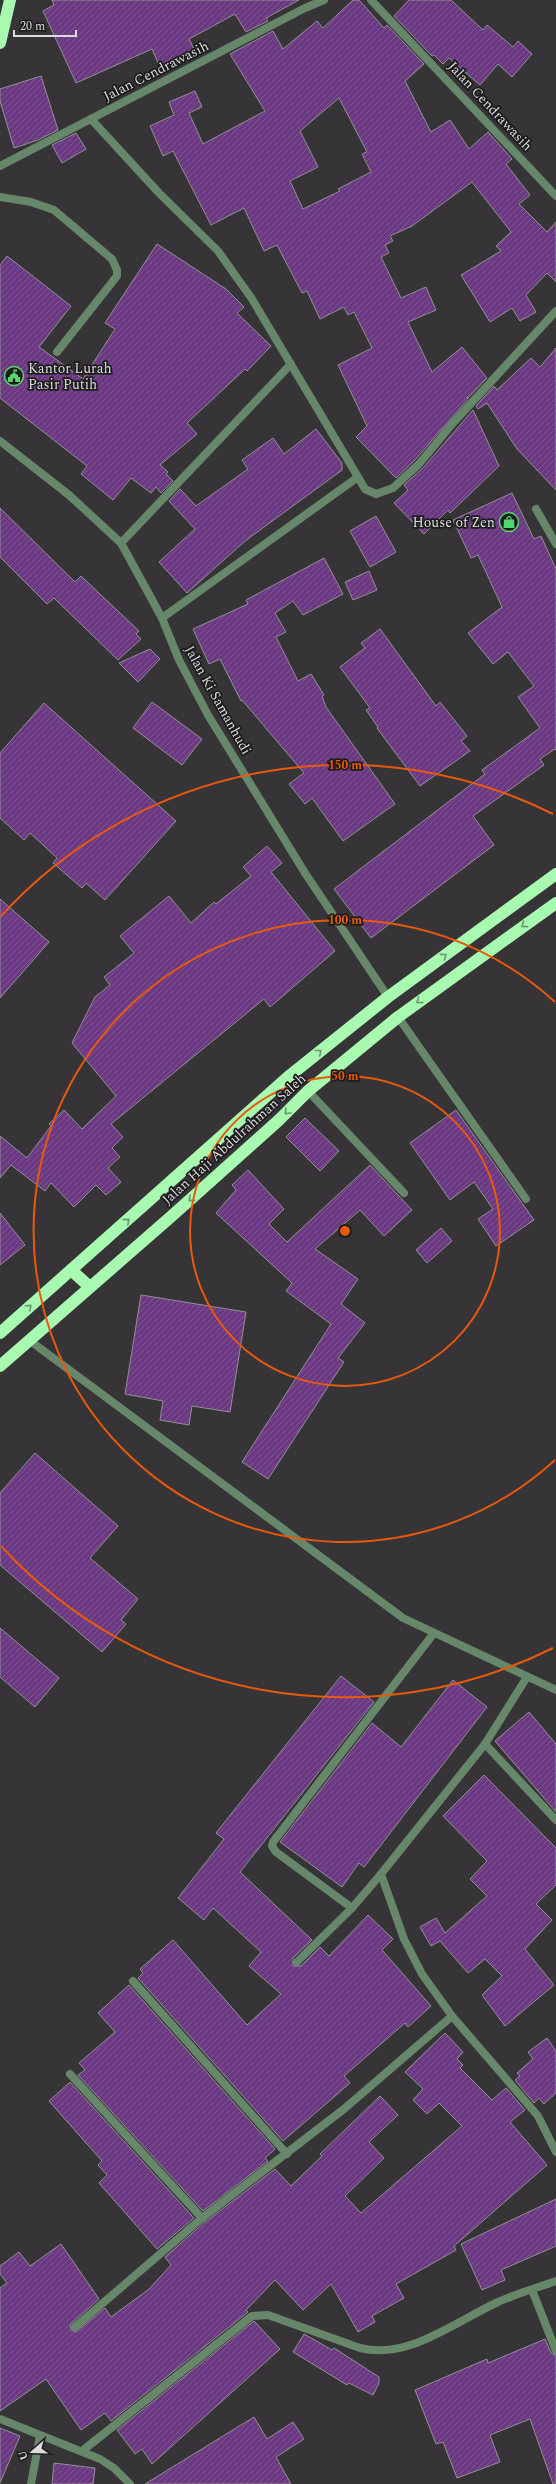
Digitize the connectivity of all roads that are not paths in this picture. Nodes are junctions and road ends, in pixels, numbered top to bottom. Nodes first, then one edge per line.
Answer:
1 (10, 0) edge
2 (324, 0) edge
3 (371, 0) edge
4 (0, 43) edge
5 (91, 119) junction
6 (0, 166) edge
7 (556, 196) edge
8 (0, 197) edge
9 (556, 311) edge
10 (57, 352) dead end
11 (290, 364) junction
12 (0, 441) edge
13 (358, 477) junction
14 (536, 509) dead end
15 (121, 543) junction
16 (556, 544) edge
17 (162, 618) junction
18 (556, 874) edge
19 (556, 903) edge
20 (388, 997) junction
21 (398, 1017) junction
22 (308, 1091) junction
23 (404, 1193) dead end
24 (526, 1199) dead end
25 (71, 1270) junction
26 (90, 1287) junction
27 (0, 1333) edge
28 (29, 1340) junction
29 (0, 1366) edge
30 (434, 1633) junction
31 (528, 1677) junction
32 (556, 1690) edge
33 (485, 1744) junction
34 (556, 1820) edge
35 (381, 1874) junction
36 (352, 1908) junction
37 (297, 1962) dead end
38 (132, 1981) dead end
39 (452, 2016) junction
40 (70, 2074) dead end
41 (556, 2152) edge
42 (287, 2154) junction
43 (202, 2218) junction
44 (556, 2281) edge
45 (532, 2290) junction
46 (76, 2327) dead end
47 (556, 2351) edge
48 (0, 2419) edge
49 (40, 2436) junction
50 (82, 2451) junction
51 (31, 2484) edge
52 (130, 2484) edge

1 - 4 highway
2 - 5 street, Jalan Cendrawasih
3 - 7 street, Jalan Cendrawasih
5 - 6 street, Jalan Cendrawasih
5 - 11 street
8 - 10 street
9 - 13 street
11 - 13 street
11 - 15 street
12 - 15 street, Jalan Ki Samanhudi
13 - 17 street
14 - 16 street
15 - 17 street, Jalan Ki Samanhudi
17 - 20 street, Jalan Ki Samanhudi
20 -> 18 highway, Jalan Haji Abdulrahman Saleh
19 -> 21 highway, Jalan Haji Abdulrahman Saleh
25 -> 20 highway, Jalan Haji Abdulrahman Saleh
21 - 22 highway, Jalan Haji Abdulrahman Saleh
21 - 24 street
22 - 23 street
22 -> 26 highway, Jalan Haji Abdulrahman Saleh
25 - 26 highway
27 -> 25 highway, Jalan Haji Abdulrahman Saleh
26 - 28 highway, Jalan Haji Abdulrahman Saleh
28 - 29 highway, Jalan Haji Abdulrahman Saleh
28 - 30 street
30 - 31 street
30 - 36 street
31 - 32 street
31 - 33 street
33 - 34 street
33 - 35 street
35 - 36 street
35 - 39 street
36 - 37 street
38 - 42 street
39 - 41 street
39 - 42 street
40 - 43 street
42 - 43 street
43 - 46 street
44 - 45 street
45 - 47 street
45 - 50 street
48 - 49 street
49 - 50 street
49 - 51 street
50 - 52 street

